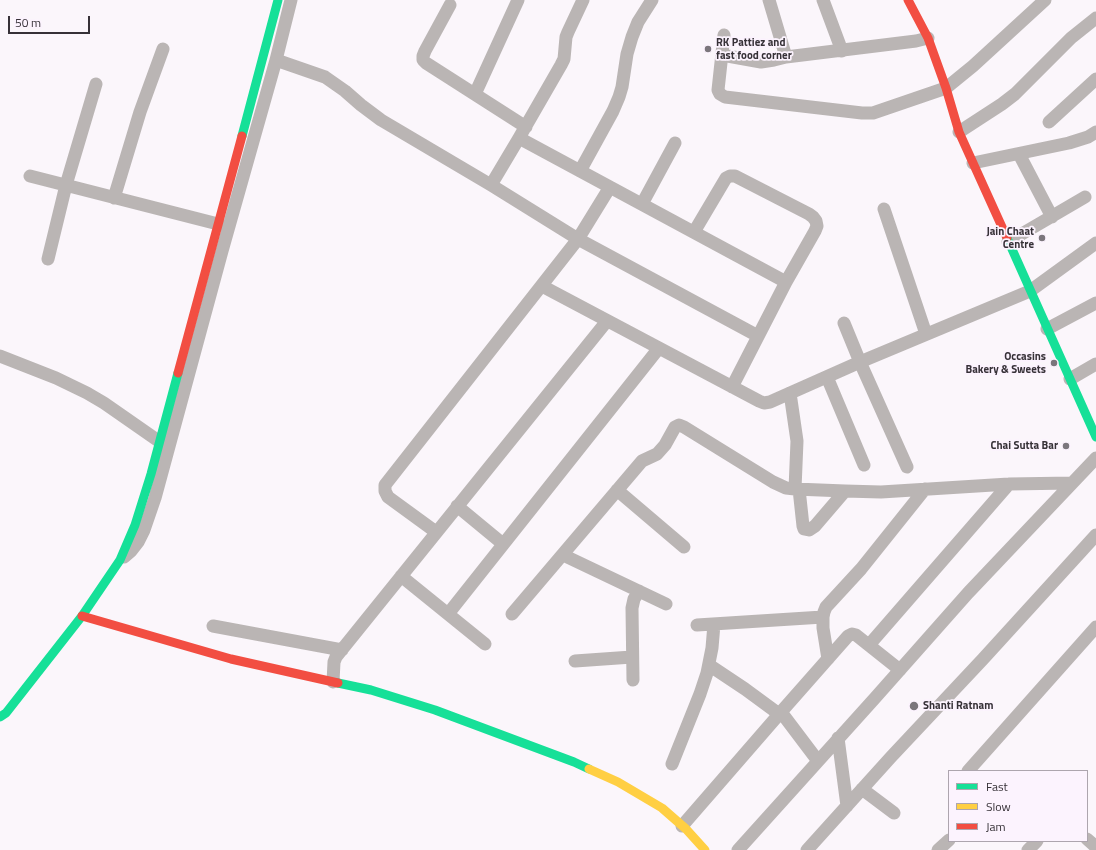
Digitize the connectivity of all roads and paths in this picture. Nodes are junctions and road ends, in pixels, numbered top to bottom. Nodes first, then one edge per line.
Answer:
1 (278, 0) edge
2 (291, 0) edge
3 (518, 0) edge
4 (583, 0) edge
5 (652, 0) edge
6 (769, 0) edge
7 (823, 0) edge
8 (908, 0) edge
9 (1045, 0) edge
10 (450, 4) dead end
11 (1096, 18) edge
12 (724, 35) dead end
13 (928, 38) junction
14 (163, 50) dead end
15 (842, 51) junction
16 (722, 55) junction
17 (786, 58) junction
18 (276, 60) junction
19 (1096, 78) edge
20 (96, 84) dead end
21 (946, 88) junction
22 (475, 94) junction
23 (1049, 122) dead end
24 (526, 126) junction
25 (959, 132) junction
26 (1096, 132) edge
27 (519, 138) junction
28 (676, 143) dead end
29 (1019, 154) junction
30 (972, 163) junction
31 (580, 171) junction
32 (30, 176) dead end
33 (66, 185) junction
34 (491, 185) junction
35 (610, 187) junction
36 (114, 198) junction
37 (1085, 198) dead end
38 (642, 204) junction
39 (884, 208) dead end
40 (1052, 217) junction
41 (218, 224) junction
42 (694, 232) junction
43 (578, 239) junction
44 (1008, 242) junction
45 (1096, 243) edge
46 (48, 259) dead end
47 (786, 282) junction
48 (542, 286) junction
49 (1030, 291) junction
50 (1096, 302) edge
51 (607, 321) junction
52 (844, 323) dead end
53 (1047, 329) junction
54 (926, 334) junction
55 (758, 336) junction
56 (659, 348) junction
57 (0, 356) edge
58 (860, 362) junction
59 (1096, 364) edge
60 (828, 377) junction
61 (1070, 379) junction
62 (732, 387) junction
63 (790, 393) junction
64 (1096, 437) edge
65 (160, 442) junction
66 (1096, 458) edge
67 (864, 465) dead end
68 (907, 467) dead end
69 (1072, 483) junction
70 (1008, 484) junction
71 (797, 489) junction
72 (924, 489) junction
73 (617, 490) junction
74 (845, 491) junction
75 (457, 506) junction
76 (436, 532) junction
77 (1096, 535) edge
78 (503, 544) junction
79 (684, 547) dead end
80 (563, 554) junction
81 (120, 560) junction
82 (401, 576) junction
83 (640, 591) junction
84 (666, 604) dead end
85 (448, 614) junction
86 (512, 614) dead end
87 (82, 616) junction
88 (822, 617) junction
89 (714, 624) junction
90 (697, 625) dead end
91 (213, 626) dead end
92 (1096, 627) edge
93 (485, 644) dead end
94 (869, 645) junction
95 (342, 650) junction
96 (632, 657) junction
97 (828, 659) junction
98 (576, 661) dead end
99 (709, 665) junction
100 (900, 670) junction
101 (633, 680) dead end
102 (333, 682) junction
103 (780, 713) junction
104 (0, 717) edge
105 (838, 738) junction
106 (818, 761) junction
107 (672, 764) dead end
108 (969, 770) edge
109 (862, 789) junction
110 (847, 806) junction
111 (894, 813) dead end
112 (682, 826) junction
113 (1088, 840) edge
114 (948, 841) edge
115 (1036, 842) edge
116 (1096, 847) edge
117 (704, 850) edge
118 (738, 850) edge
119 (807, 850) edge
120 (938, 850) edge
121 (1028, 850) edge

1 - 41 main road
2 - 18 street
3 - 22 street
4 - 24 street
5 - 31 street
6 - 17 street
7 - 15 street
8 - 13 main road
9 - 21 street
10 - 22 street
11 - 25 street
12 - 16 street
13 - 15 street
13 - 21 main road
14 - 36 street
15 - 17 street
16 - 17 street
16 - 21 street
18 - 34 street
18 - 81 street
19 - 23 street
20 - 33 street
21 - 25 main road
22 - 24 street
24 - 27 street
25 - 30 main road
26 - 29 street
27 - 31 street
27 - 34 street
28 - 38 street
29 - 30 street
29 - 40 street
30 - 44 main road
31 - 35 street
32 - 33 street
33 - 36 street
33 - 46 street
34 - 43 street
35 - 38 street
35 - 43 street
36 - 41 street
37 - 40 street
38 - 42 street
39 - 54 street
40 - 44 street
41 - 65 main road
42 - 47 street
42 - 47 street
43 - 48 street
43 - 55 street
44 - 49 main road
45 - 49 street
47 - 55 street
48 - 51 street
48 - 76 street
49 - 53 main road
49 - 54 street
50 - 53 street
51 - 56 street
51 - 75 street
52 - 58 street
53 - 61 main road
54 - 58 street
55 - 62 street
56 - 62 street
56 - 78 street
57 - 65 street
58 - 60 street
58 - 68 street
59 - 61 street
60 - 63 street
60 - 67 street
61 - 64 main road
62 - 63 street
63 - 71 street
65 - 81 main road
66 - 69 street
69 - 70 street
69 - 100 street
70 - 72 street
70 - 94 street
71 - 73 street
71 - 74 street
71 - 74 street
72 - 74 street
72 - 88 street
73 - 79 street
73 - 80 street
75 - 76 street
75 - 78 street
76 - 82 street
77 - 109 street
78 - 85 street
80 - 83 street
80 - 86 street
81 - 87 main road
82 - 85 street
82 - 95 street
83 - 84 street
83 - 96 street
85 - 93 street
87 - 102 main road
87 - 104 main road
88 - 89 street
88 - 97 street
89 - 90 street
89 - 99 street
91 - 95 street
92 - 108 street
94 - 97 street
94 - 100 street
95 - 102 street
96 - 98 street
96 - 101 street
97 - 103 street
99 - 103 street
99 - 107 street
100 - 105 street
102 - 112 main road
103 - 106 street
103 - 112 street
105 - 106 street
105 - 110 street
106 - 118 street
109 - 110 street
109 - 111 street
110 - 119 street
112 - 117 main road
113 - 116 street
114 - 120 street
115 - 121 street

